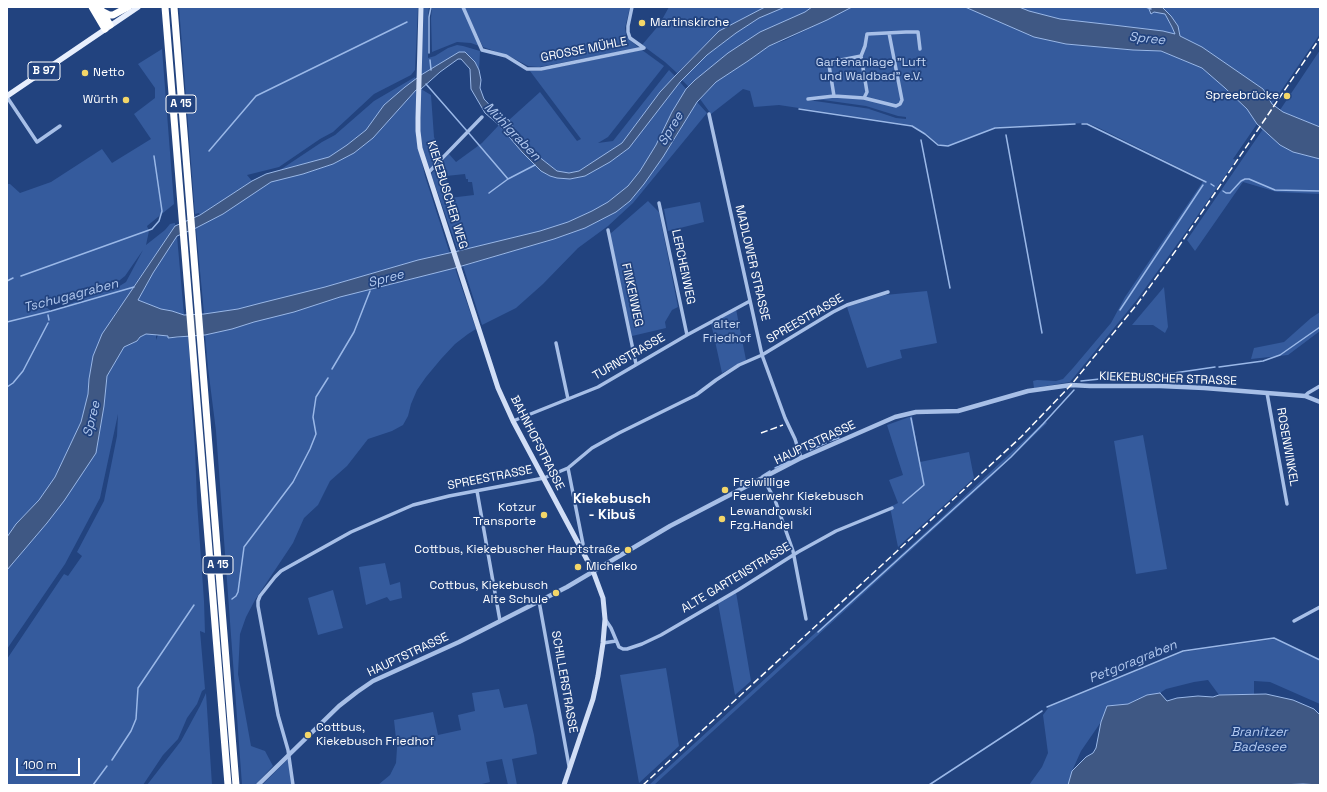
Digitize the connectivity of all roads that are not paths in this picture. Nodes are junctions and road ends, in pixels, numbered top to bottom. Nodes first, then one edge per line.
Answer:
1 (96, 7) edge
2 (128, 7) edge
3 (138, 7) edge
4 (165, 7) edge
5 (174, 7) edge
6 (421, 7) edge
7 (463, 7) edge
8 (632, 7) edge
9 (108, 27) junction
10 (889, 33) junction
11 (920, 49) dead end
12 (861, 56) junction
13 (7, 96) edge
14 (834, 96) junction
15 (864, 98) junction
16 (808, 99) dead end
17 (709, 114) dead end
18 (482, 117) dead end
19 (60, 126) dead end
20 (428, 174) junction
21 (659, 203) dead end
22 (608, 230) dead end
23 (888, 292) dead end
24 (750, 301) junction
25 (687, 335) junction
26 (482, 338) joint
27 (556, 343) dead end
28 (197, 346) junction
29 (762, 355) junction
30 (636, 364) junction
31 (1320, 386) edge
32 (1267, 393) junction
33 (1016, 394) joint
34 (1305, 396) junction
35 (568, 399) junction
36 (1320, 402) edge
37 (513, 421) junction
38 (801, 458) junction
39 (568, 468) junction
40 (544, 478) junction
41 (764, 478) junction
42 (477, 491) junction
43 (1287, 504) dead end
44 (892, 508) dead end
45 (580, 548) junction
46 (794, 555) junction
47 (593, 571) junction
48 (539, 601) junction
49 (1320, 607) edge
50 (605, 619) junction
51 (806, 619) dead end
52 (500, 621) junction
53 (1294, 621) dead end
54 (616, 641) junction
55 (603, 643) junction
56 (288, 754) junction
57 (570, 767) junction
58 (228, 785) edge
59 (236, 785) edge
60 (258, 785) edge
61 (293, 785) edge
62 (564, 785) edge

1 - 2 highway
1 - 9 highway
3 - 9 main road
4 - 28 highway, A 15
5 - 28 highway, A 15
6 - 20 main road, KIEKEBUSCHER WEG
7 - 8 street, GROSSE MÜHLE
9 - 13 main road, B 97
10 - 11 street
10 - 12 street
10 - 15 street
12 - 14 street
12 - 15 street
13 - 19 street
14 - 15 street
14 - 16 street
17 - 24 street, MADLOWER STRASSE
18 - 20 street
20 - 26 main road, KIEKEBUSCHER WEG
21 - 25 street, LERCHENWEG
22 - 30 street, FINKENWEG
23 - 29 street, SPREESTRASSE
24 - 25 street, TURNSTRASSE
24 - 29 street, MADLOWER STRASSE
25 - 30 street, TURNSTRASSE
26 - 37 main road, BAHNHOFSTRASSE
27 - 35 street
28 - 58 highway, A 15
28 - 59 highway, A 15
29 - 38 street, MADLOWER STRASSE
29 - 39 street, SPREESTRASSE
30 - 35 street, TURNSTRASSE
31 - 34 street
32 - 33 street, KIEKEBUSCHER STRASSE
32 - 34 street, KIEKEBUSCHER STRASSE
32 - 43 street, ROSENWINKEL
33 - 38 street, HAUPTSTRASSE
34 - 36 street, KIEKEBUSCHER STRASSE
35 - 37 street, TURNSTRASSE
37 - 40 main road, BAHNHOFSTRASSE
38 - 41 street, HAUPTSTRASSE
39 - 40 street, SPREESTRASSE
39 - 45 street
40 - 42 street, SPREESTRASSE
40 - 45 main road, BAHNHOFSTRASSE
41 - 46 street
41 - 47 street, HAUPTSTRASSE
42 - 52 street
42 - 56 street, SPREESTRASSE
44 - 46 street, ALTE GARTENSTRASSE
45 - 47 main road, BAHNHOFSTRASSE
46 - 51 street
46 - 54 street, ALTE GARTENSTRASSE
47 - 48 street, HAUPTSTRASSE
47 - 50 main road, BAHNHOFSTRASSE
48 - 52 street, HAUPTSTRASSE
48 - 57 street, SCHILLERSTRASSE
49 - 53 street
50 - 54 street
50 - 55 main road, BAHNHOFSTRASSE
52 - 56 street, HAUPTSTRASSE
54 - 55 street
55 - 57 main road, BAHNHOFSTRASSE
56 - 60 street, HAUPTSTRASSE
56 - 61 street, SPREESTRASSE
57 - 62 main road, BAHNHOFSTRASSE

